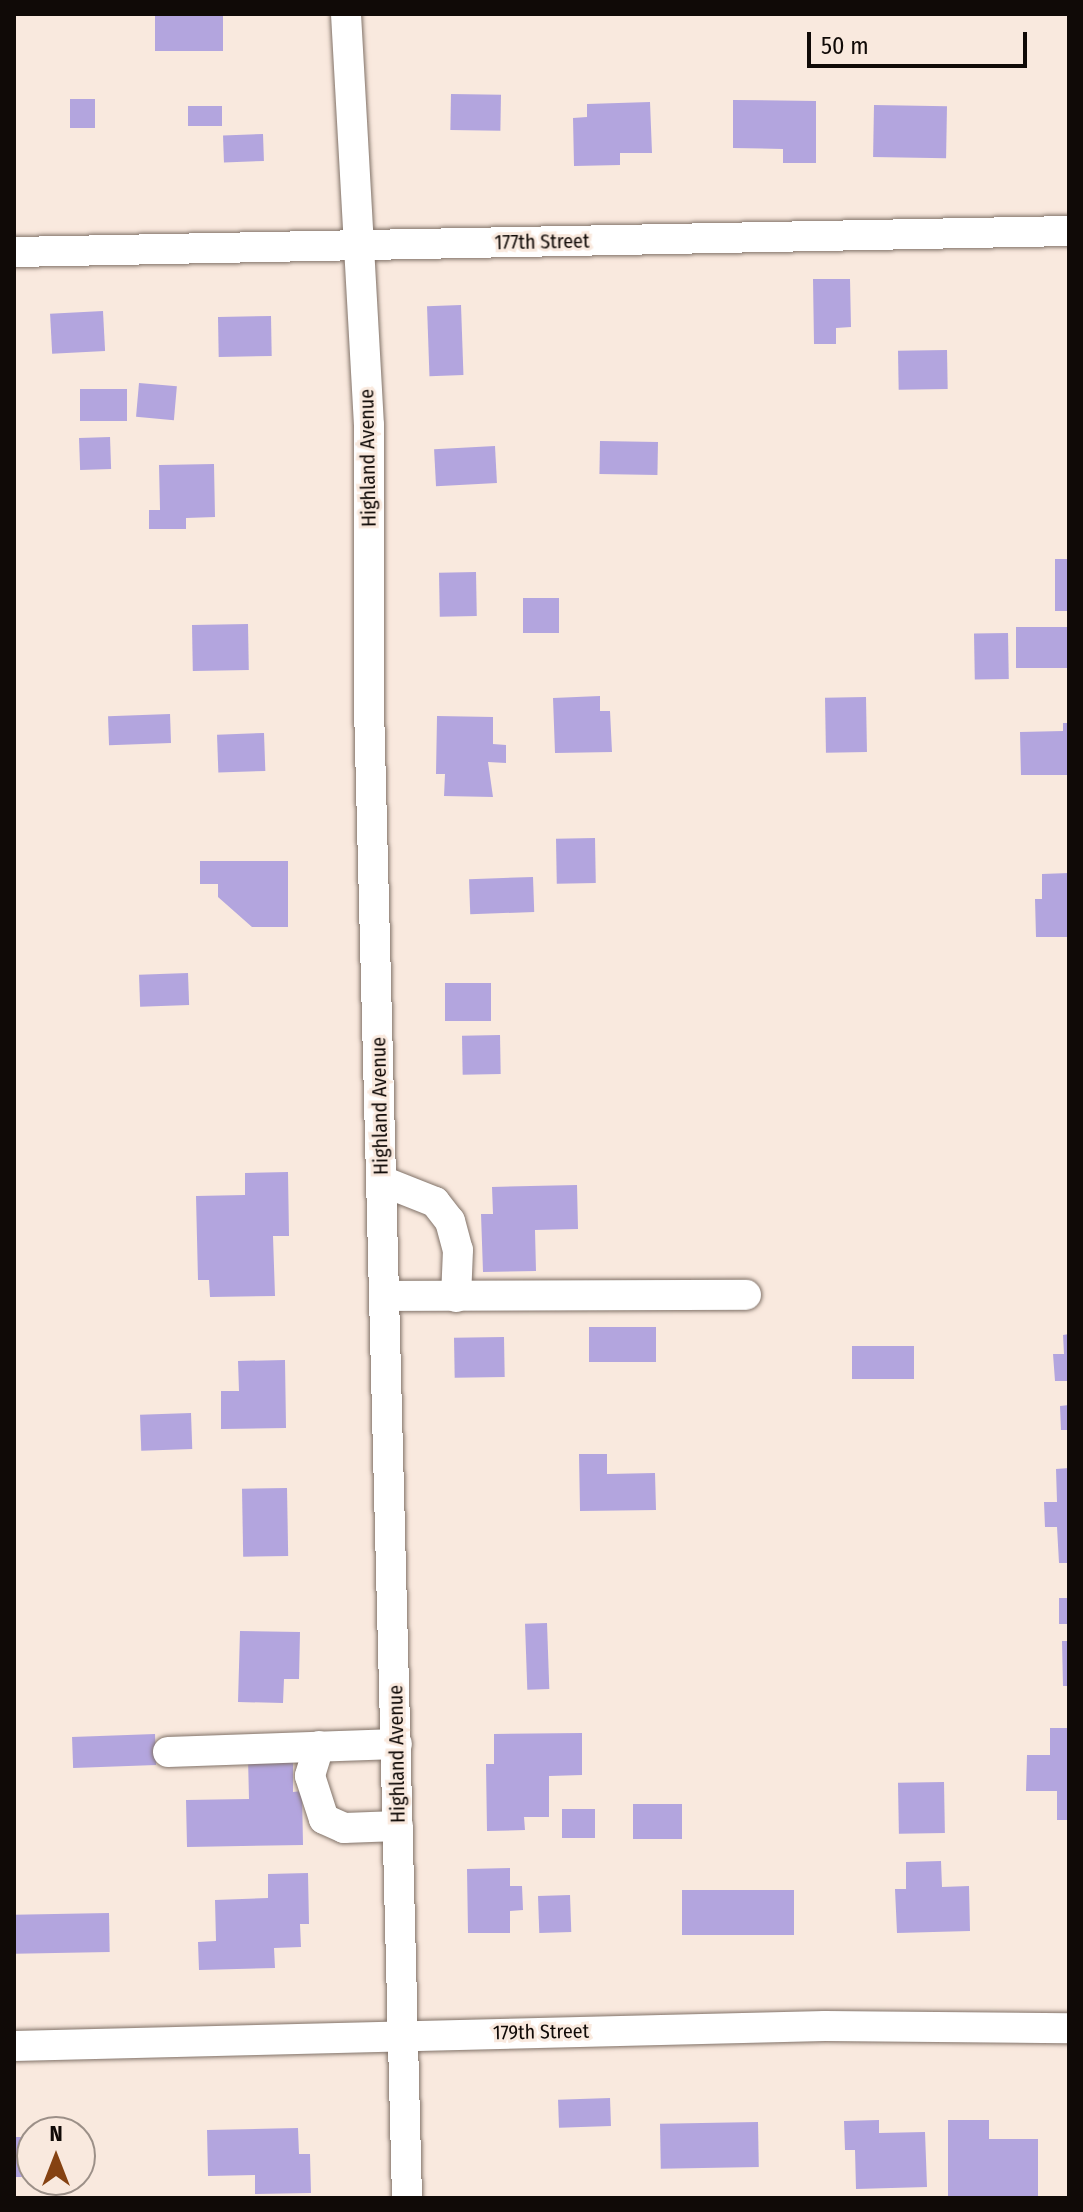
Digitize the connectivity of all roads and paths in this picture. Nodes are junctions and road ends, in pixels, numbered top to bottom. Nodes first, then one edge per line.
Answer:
1 (346, 14) edge
2 (1069, 231) edge
3 (355, 246) junction
4 (14, 252) edge
5 (382, 1181) junction
6 (746, 1295) dead end
7 (384, 1296) junction
8 (456, 1297) junction
9 (397, 1744) junction
10 (319, 1746) junction
11 (168, 1752) dead end
12 (398, 1826) junction
13 (1069, 2028) edge
14 (402, 2036) junction
15 (14, 2046) edge
16 (407, 2198) edge

1 - 3 street, Highland Avenue
2 - 3 street, 177th Street
3 - 4 street, 177th Street
3 - 5 street, Highland Avenue
5 - 7 street, Highland Avenue
5 - 8 street
6 - 8 street
7 - 8 street
7 - 9 street, Highland Avenue
9 - 10 street
9 - 12 street, Highland Avenue
10 - 11 street
10 - 12 street
12 - 14 street, Highland Avenue
13 - 14 street, 179th Street
14 - 15 street, 179th Street
14 - 16 street, Highland Avenue

